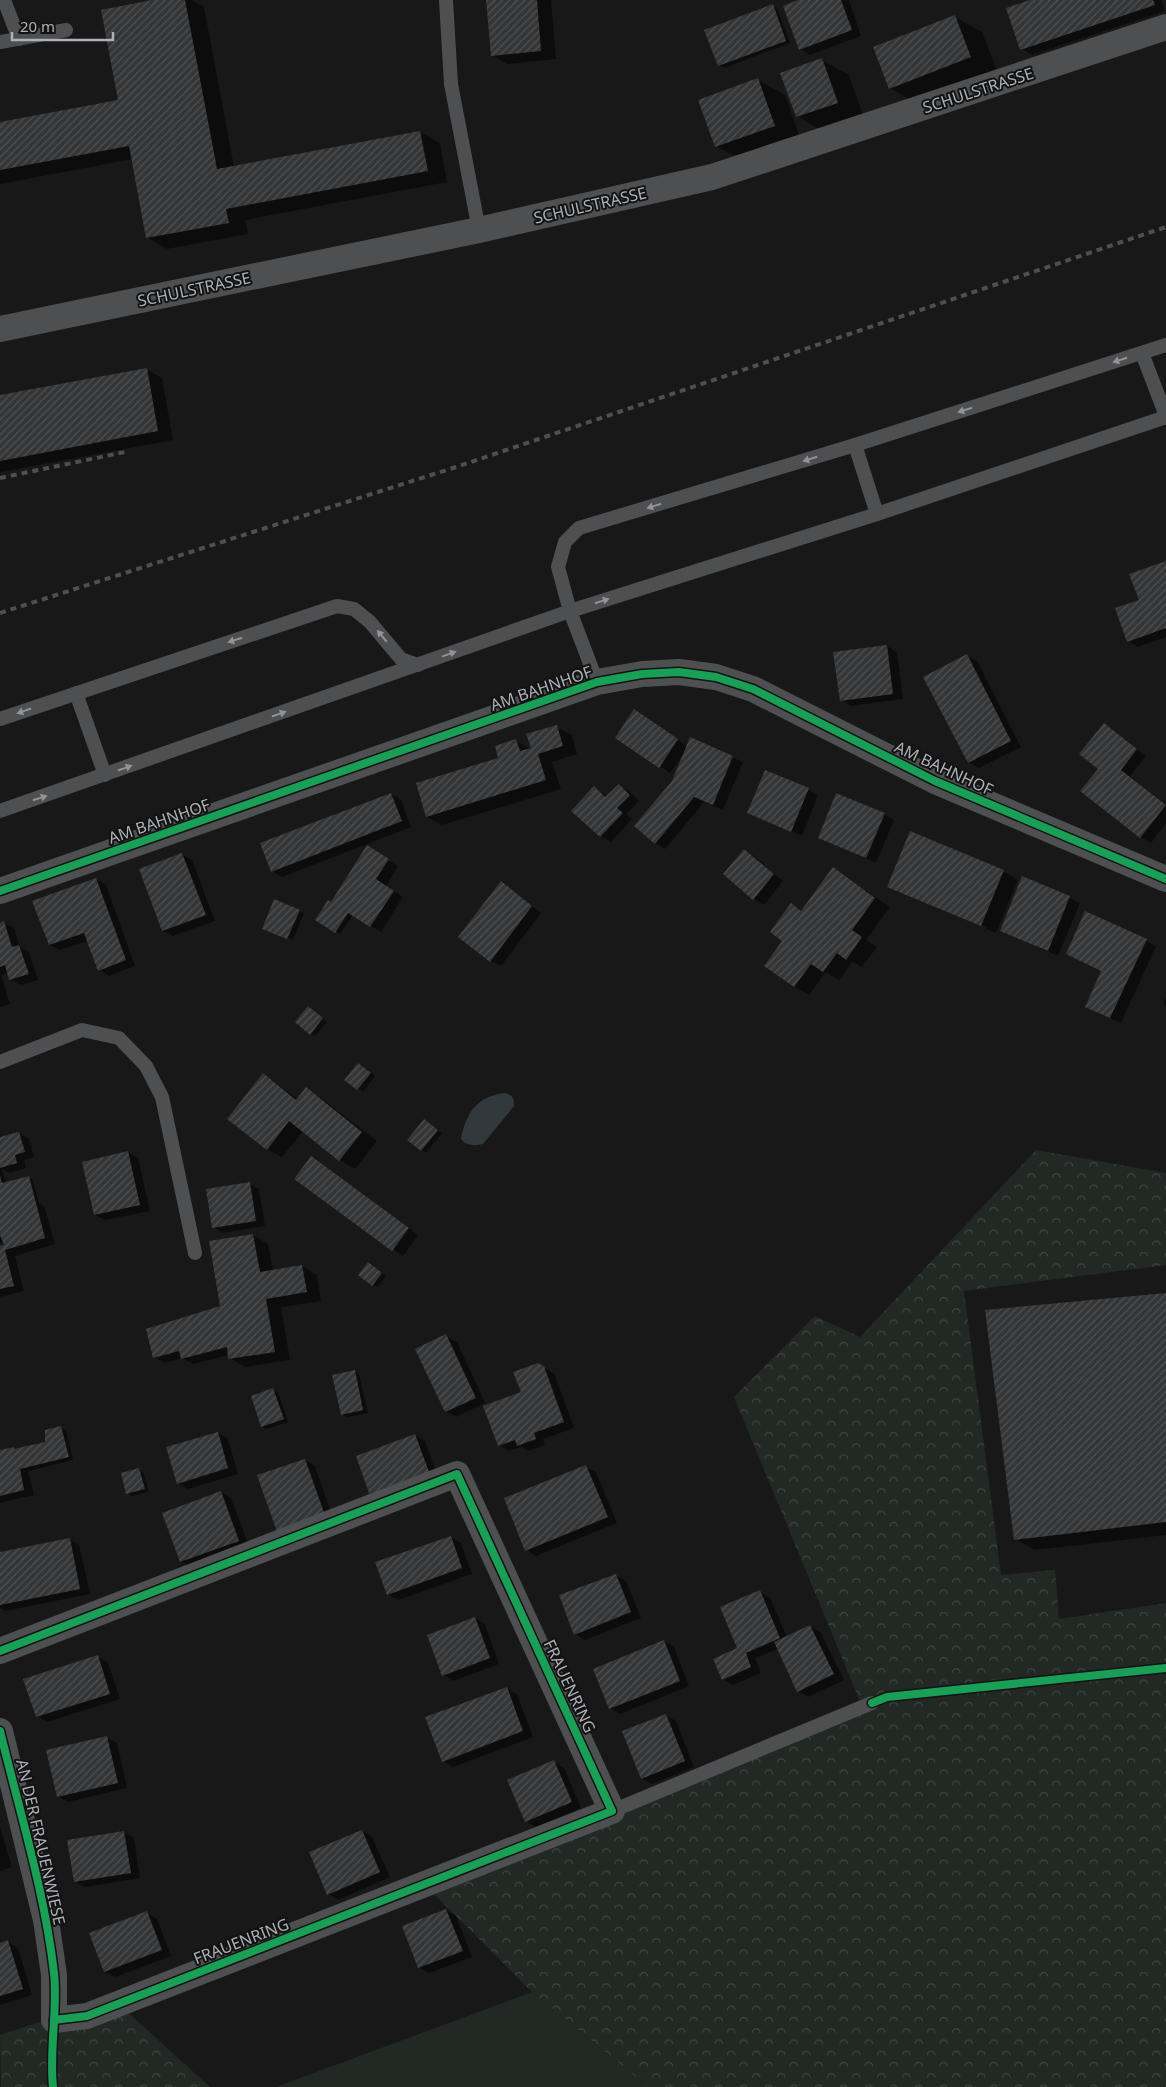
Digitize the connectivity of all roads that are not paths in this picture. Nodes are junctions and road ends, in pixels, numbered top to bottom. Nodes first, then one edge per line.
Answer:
1 (4, 0) edge
2 (446, 0) edge
3 (1166, 27) edge
4 (66, 30) dead end
5 (18, 39) junction
6 (0, 42) edge
7 (479, 230) junction
8 (0, 328) edge
9 (1166, 345) edge
10 (1142, 353) junction
11 (1166, 417) edge
12 (855, 445) junction
13 (878, 514) junction
14 (570, 611) junction
15 (418, 666) junction
16 (597, 682) junction
17 (76, 693) junction
18 (0, 719) edge
19 (105, 775) junction
20 (0, 811) edge
21 (1166, 879) edge
22 (0, 891) edge
23 (0, 1062) edge
24 (195, 1253) dead end
25 (0, 1651) edge
26 (872, 1703) dead end
27 (0, 1731) edge
28 (612, 1811) junction
29 (54, 2020) joint

1 - 5 lane
2 - 7 lane
3 - 7 street, SCHULSTRASSE
4 - 5 lane
5 - 6 lane
7 - 8 street, SCHULSTRASSE
9 - 10 lane
10 - 11 lane
10 -> 12 lane
11 - 13 lane
12 - 13 lane
12 -> 14 lane
14 -> 13 lane
15 -> 14 lane
14 - 16 lane
15 -> 17 lane
19 -> 15 lane
16 - 21 street, AM BAHNHOF
16 - 22 street, AM BAHNHOF
17 -> 18 lane
17 - 19 lane
20 -> 19 lane
23 - 24 lane
25 - 28 street, FRAUENRING
26 - 28 lane
27 - 29 street, AN DER FRAUENWIESE
28 - 29 street, FRAUENRING

